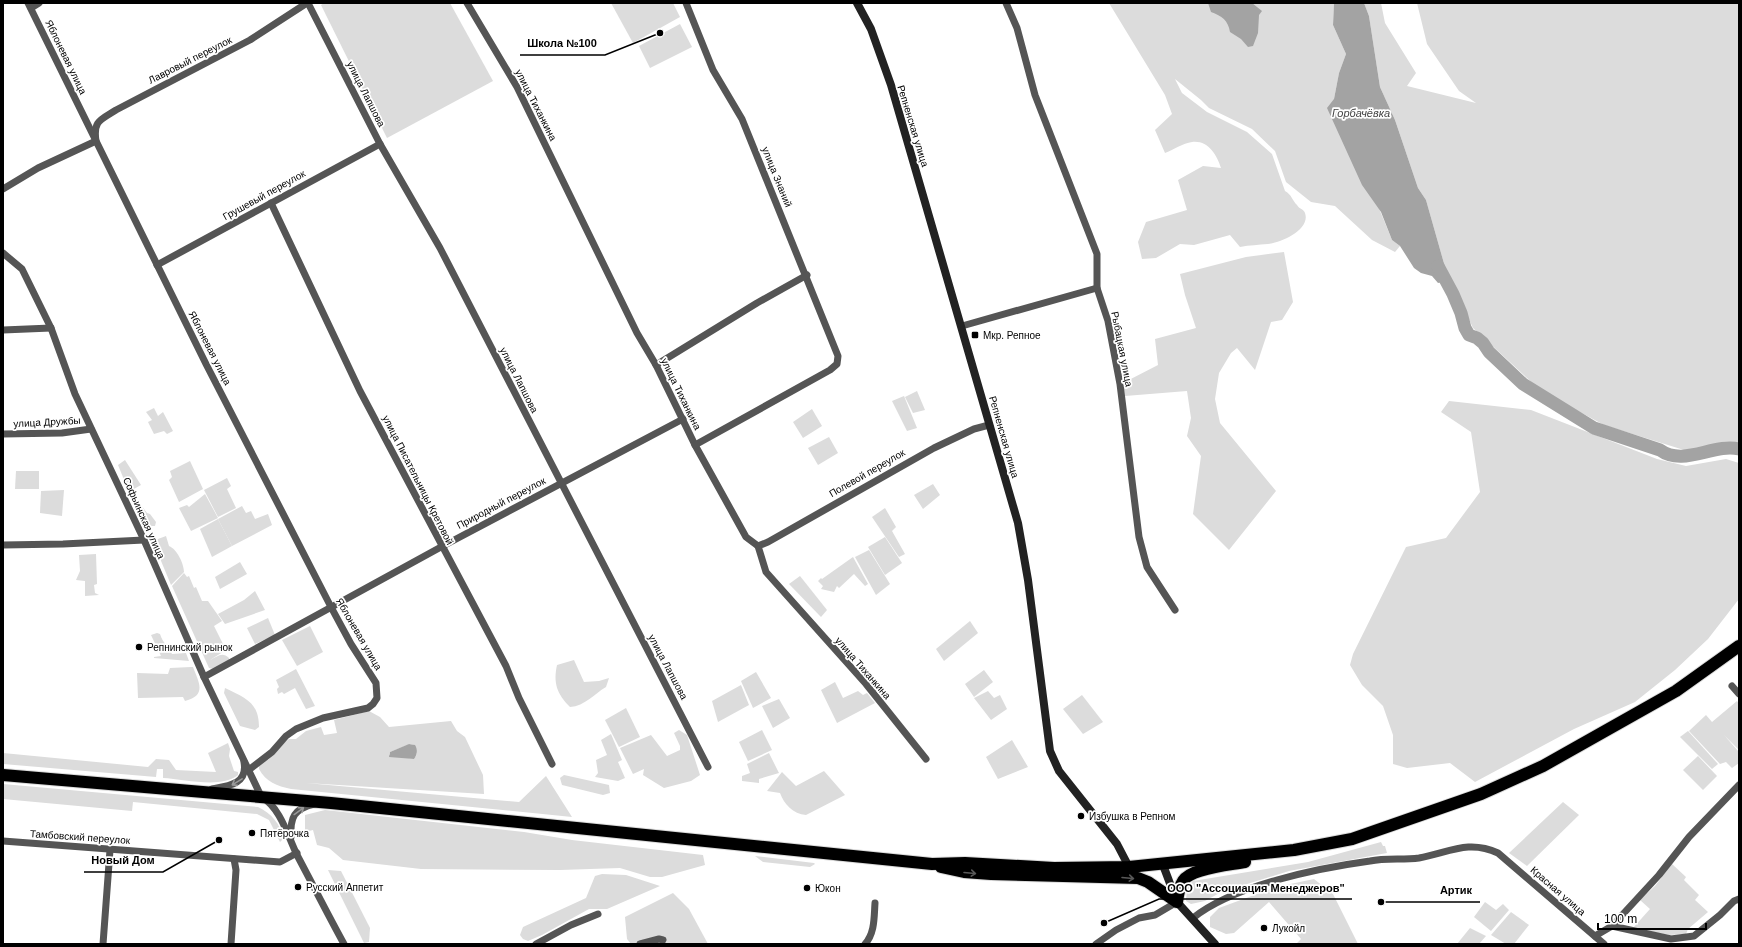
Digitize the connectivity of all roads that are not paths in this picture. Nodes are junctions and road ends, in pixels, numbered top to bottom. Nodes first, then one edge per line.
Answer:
1 (39, 3) edge
2 (307, 3) edge
3 (467, 3) edge
4 (686, 3) edge
5 (857, 3) edge
6 (1006, 3) edge
7 (29, 5) edge
8 (96, 141) junction
9 (380, 144) junction
10 (3, 189) edge
11 (271, 203) junction
12 (3, 253) edge
13 (157, 265) junction
14 (807, 275) junction
15 (1097, 288) junction
16 (962, 326) junction
17 (51, 328) junction
18 (3, 330) edge
19 (656, 365) junction
20 (683, 420) junction
21 (989, 425) junction
22 (91, 429) junction
23 (3, 434) edge
24 (695, 445) junction
25 (560, 483) junction
26 (144, 540) junction
27 (3, 545) edge
28 (758, 546) junction
29 (441, 547) junction
30 (331, 607) junction
31 (1175, 610) dead end
32 (1739, 646) edge
33 (204, 677) junction
34 (1732, 686) dead end
35 (1739, 694) edge
36 (241, 751) junction
37 (926, 759) dead end
38 (552, 764) dead end
39 (708, 767) dead end
40 (250, 769) junction
41 (3, 775) edge
42 (1739, 785) edge
43 (202, 791) junction
44 (261, 796) junction
45 (331, 803) junction
46 (3, 841) edge
47 (291, 841) junction
48 (110, 850) junction
49 (1294, 850) junction
50 (297, 853) junction
51 (234, 859) junction
52 (932, 864) junction
53 (1163, 864) junction
54 (1130, 867) junction
55 (1739, 899) edge
56 (1177, 902) junction
57 (876, 903) dead end
58 (598, 914) dead end
59 (1193, 918) junction
60 (1612, 926) junction
61 (1595, 936) junction
62 (663, 940) dead end
63 (103, 944) edge
64 (231, 944) edge
65 (344, 944) edge
66 (536, 944) edge
67 (640, 944) edge
68 (865, 944) edge
69 (1096, 944) edge
70 (1215, 944) edge
71 (1604, 944) edge

1 - 7 street
2 - 8 street, Лавровый переулок
2 - 9 street, улица Лапшова
3 - 19 street, улица Тиханкина
4 - 14 street, улица Знаний
5 - 16 street, Репненская улица
6 - 15 street, Рыбацкая улица
7 - 8 street, Яблоневая улица
8 - 10 street
8 - 13 street, Яблоневая улица
9 - 11 street, Грушевый переулок
9 - 25 street, улица Лапшова
11 - 13 street, Грушевый переулок
11 - 29 street, улица Писательницы Кретовой
12 - 17 street, Софьинская улица
13 - 30 street, Яблоневая улица
14 - 19 street
14 - 24 street, улица Знаний
15 - 16 street
15 - 31 street, Рыбацкая улица
16 - 21 street, Репненская улица
17 - 18 street
17 - 22 street, Софьинская улица
19 - 20 street, улица Тиханкина
20 - 24 street, улица Тиханкина
20 - 25 street, Природный переулок
21 - 28 street, Полевой переулок
21 - 54 street, Репненская улица
22 - 23 street, улица Дружбы
22 - 26 street, Софьинская улица
24 - 28 street, улица Тиханкина
25 - 29 street, Природный переулок
25 - 39 street, улица Лапшова
26 - 27 street
26 - 33 street, Софьинская улица
28 - 37 street, улица Тиханкина
29 - 30 street, Природный переулок
29 - 38 street, улица Писательницы Кретовой
30 - 33 street, Природный переулок
30 - 40 street, Яблоневая улица
32 - 49 highway
33 - 36 street, Софьинская улица
34 - 35 street
36 - 40 street, Софьинская улица
36 -> 43 street
40 - 44 street, Софьинская улица
41 - 43 highway
42 - 60 street
43 - 44 highway
44 - 45 highway
44 - 47 street
47 -> 45 street
45 - 52 highway
46 - 48 street, Тамбовский переулок
47 - 50 street
48 - 51 street, Тамбовский переулок
48 - 63 street
49 - 53 highway
49 - 56 highway
50 - 51 street, Тамбовский переулок
50 - 65 street
51 - 64 street
52 - 54 highway
52 -> 56 highway
53 - 54 highway
53 - 56 street
55 - 60 street
56 - 59 street
56 - 69 street
57 - 68 street
58 - 66 street
59 - 61 street, Красная улица
59 - 70 street
60 - 61 street
61 - 71 street, Красная улица
62 - 67 street

